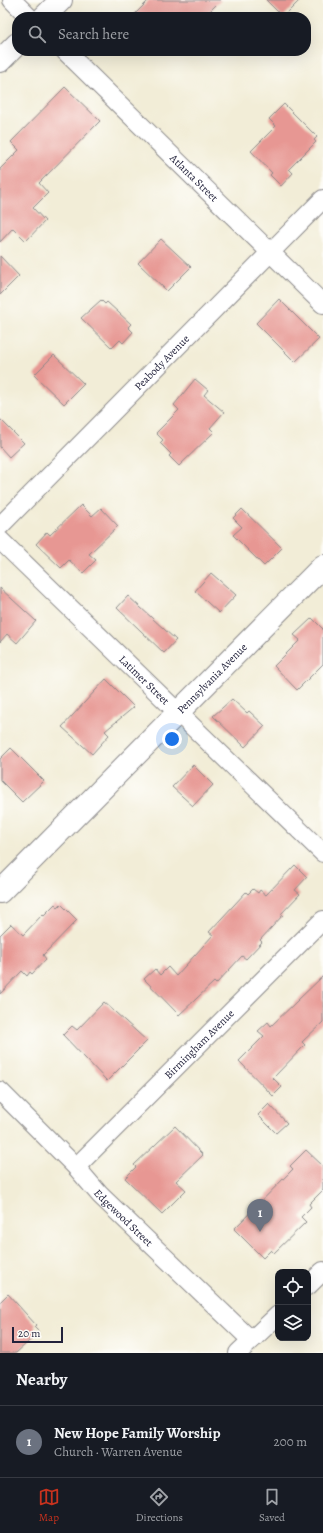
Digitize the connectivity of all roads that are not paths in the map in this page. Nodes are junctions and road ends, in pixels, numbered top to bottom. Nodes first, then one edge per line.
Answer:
1 (12, 0) edge
2 (61, 0) edge
3 (24, 12) edge
4 (49, 12) edge
5 (12, 49) edge
6 (70, 56) edge
7 (0, 61) edge
8 (323, 199) edge
9 (270, 252) junction
10 (323, 304) edge
11 (0, 526) edge
12 (0, 540) edge
13 (323, 566) edge
14 (178, 713) junction
15 (323, 853) edge
16 (0, 892) edge
17 (323, 920) edge
18 (0, 1091) edge
19 (76, 1167) junction
20 (323, 1271) edge
21 (311, 1283) edge
22 (275, 1318) edge
23 (251, 1340) junction
24 (238, 1353) edge

1 - 3 street
2 - 4 street
5 - 7 street
6 - 9 street, Atlanta Street
8 - 9 street, Peabody Avenue
9 - 10 street, Atlanta Street
9 - 11 street, Peabody Avenue
12 - 14 street, Latimer Street
13 - 14 street, Pennsylvania Avenue
14 - 15 street, Latimer Street
14 - 16 street, Pennsylvania Avenue
17 - 19 street, Birmingham Avenue
18 - 19 street, Edgewood Street
19 - 23 street, Edgewood Street
20 - 21 street
22 - 23 street
23 - 24 street

